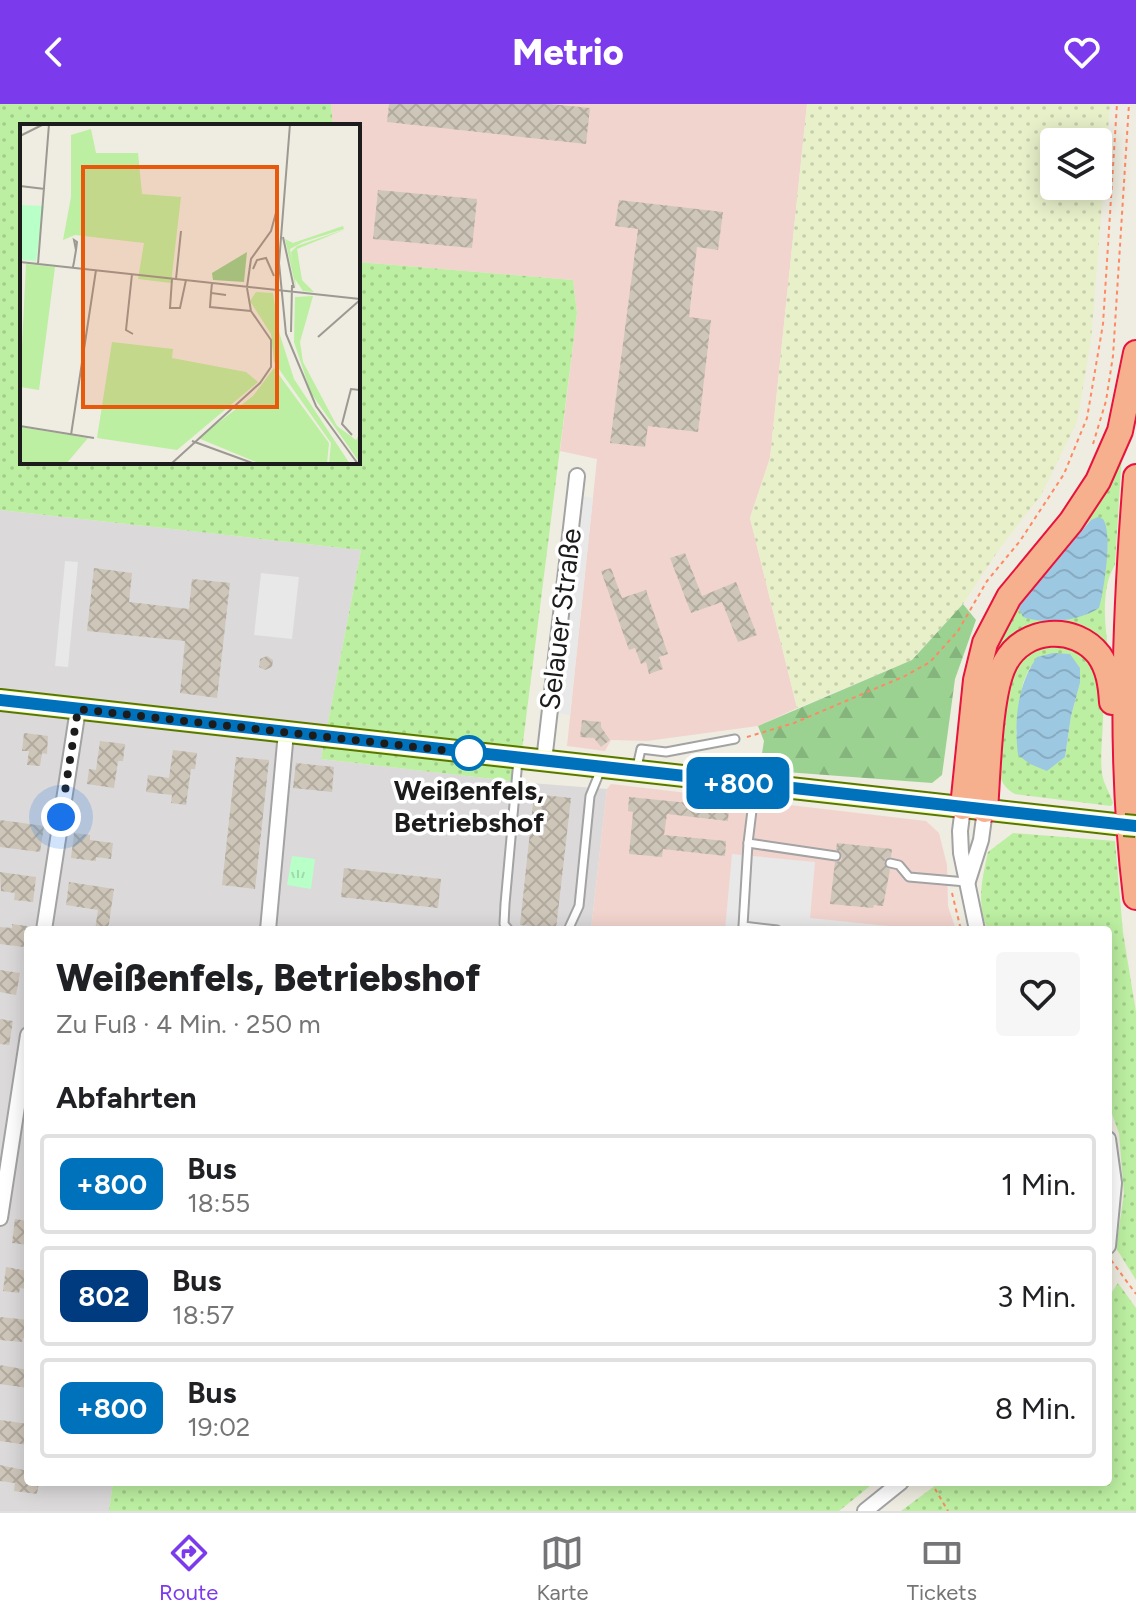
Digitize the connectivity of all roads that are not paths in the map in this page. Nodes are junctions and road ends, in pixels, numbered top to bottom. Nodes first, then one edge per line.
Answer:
1 (1136, 353) edge
2 (577, 476) dead end
3 (1136, 477) edge
4 (0, 700) edge
5 (78, 709) junction
6 (286, 732) junction
7 (735, 739) road end
8 (519, 758) junction
9 (1125, 758) junction
10 (544, 761) junction
11 (601, 767) junction
12 (636, 771) junction
13 (755, 784) junction
14 (974, 808) junction
15 (1136, 826) edge
16 (748, 843) junction
17 (836, 856) dead end
18 (890, 863) dead end
19 (968, 882) junction
20 (1136, 897) edge
21 (45, 926) edge
22 (268, 926) edge
23 (506, 926) edge
24 (570, 926) edge
25 (743, 926) edge
26 (976, 926) edge
27 (24, 1061) edge
28 (1112, 1168) edge
29 (1112, 1204) edge
30 (0, 1218) edge
31 (896, 1486) edge
32 (865, 1511) edge

1 - 14 highway
2 - 10 street, Selauer Straße
3 - 9 highway
4 - 5 main road
5 - 6 main road
5 - 21 street
6 - 8 main road
6 - 22 street
7 - 12 lane
8 - 10 main road
8 - 23 lane
9 - 14 highway
9 - 20 highway
10 - 11 main road
11 - 12 main road
11 - 24 lane
12 - 13 main road
13 - 14 main road
13 - 16 lane
14 - 15 main road
14 - 19 street
14 - 19 street
16 - 17 lane
16 - 25 lane
18 - 19 lane
19 - 26 street
27 - 30 street
28 - 29 street
31 - 32 street

